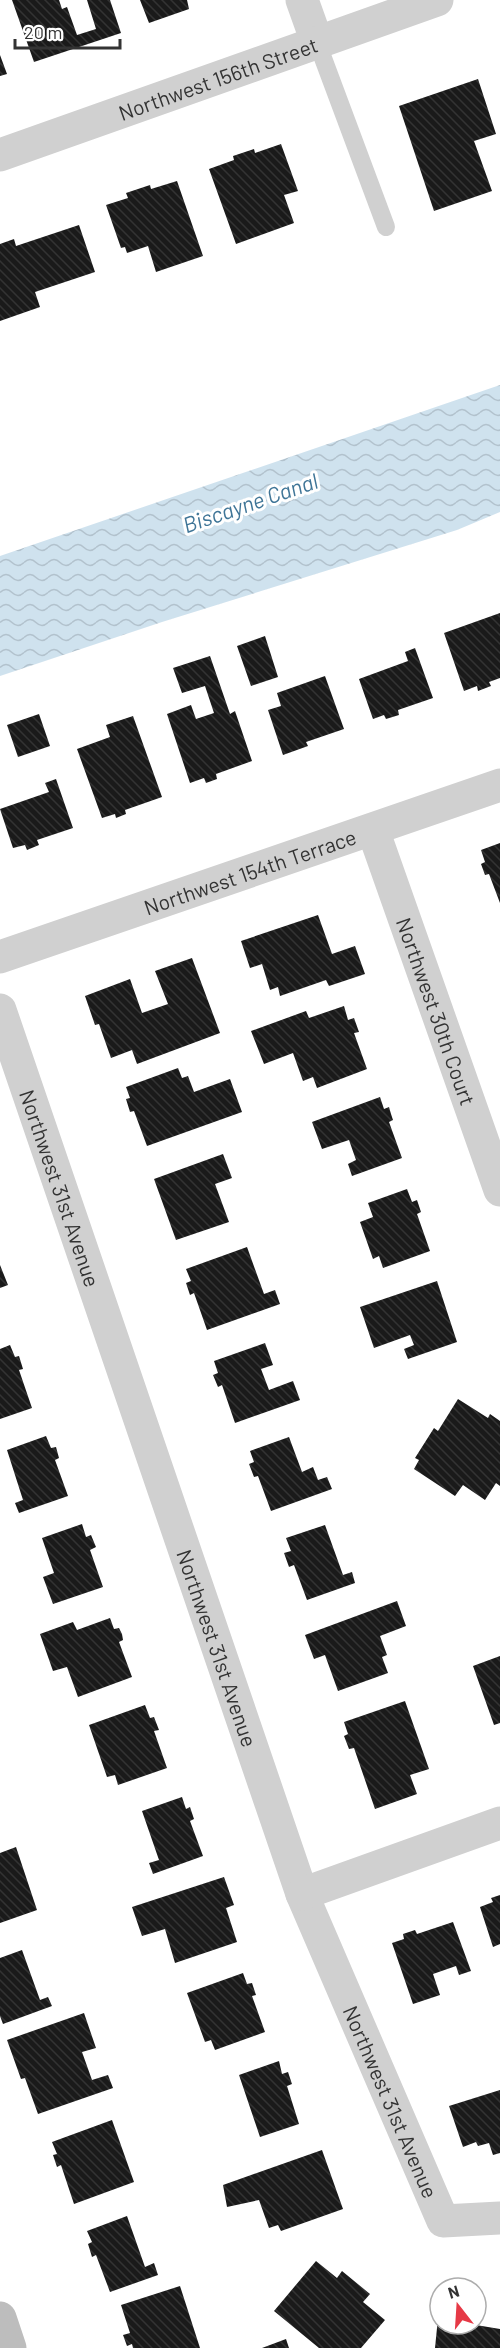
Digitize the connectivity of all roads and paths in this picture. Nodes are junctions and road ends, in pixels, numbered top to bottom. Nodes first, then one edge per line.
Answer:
1 (302, 0) edge
2 (437, 0) edge
3 (317, 42) junction
4 (0, 155) edge
5 (386, 228) dead end
6 (500, 785) edge
7 (374, 830) junction
8 (0, 957) edge
9 (0, 1010) edge
10 (500, 1191) edge
11 (500, 1823) edge
12 (302, 1894) junction
13 (500, 2218) edge
14 (0, 2318) edge
15 (10, 2348) edge

1 - 3 street
2 - 3 street, Northwest 156th Street
3 - 4 street, Northwest 156th Street
3 - 5 lane
6 - 7 street, Northwest 154th Terrace
7 - 8 street, Northwest 154th Terrace
7 - 10 street, Northwest 30th Court
9 - 12 street, Northwest 31st Avenue
11 - 12 street
12 - 13 street, Northwest 31st Avenue
14 - 15 street

